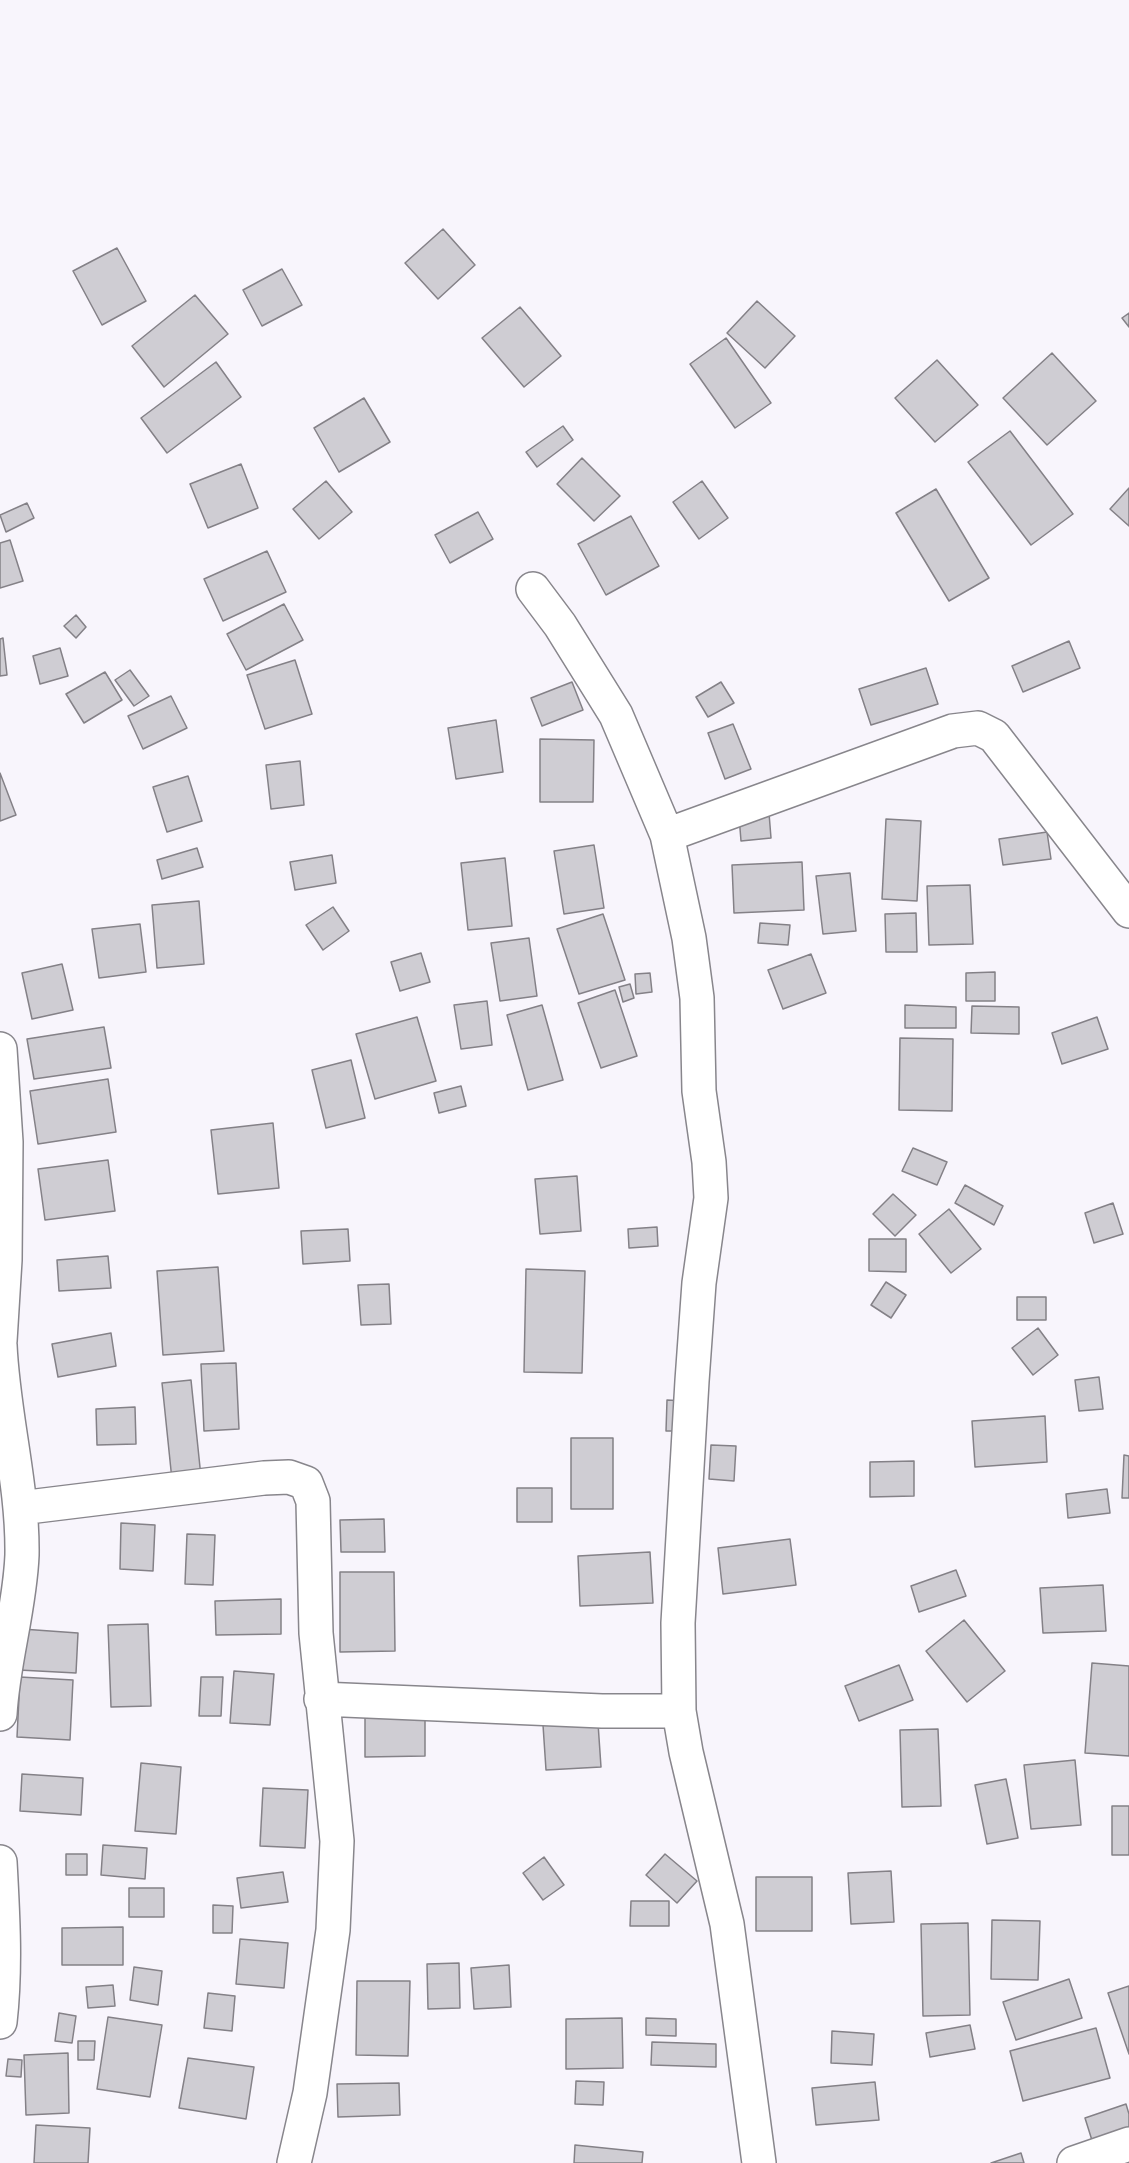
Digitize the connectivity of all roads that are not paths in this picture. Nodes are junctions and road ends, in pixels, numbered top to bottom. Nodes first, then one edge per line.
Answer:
1 (533, 589) dead end
2 (667, 835) junction
3 (1129, 911) edge
4 (0, 1049) edge
5 (0, 1343) edge
6 (20, 1508) junction
7 (321, 1699) junction
8 (679, 1711) junction
9 (0, 1714) edge
10 (0, 1862) edge
11 (0, 2022) edge
12 (1129, 2144) edge
13 (294, 2163) edge
14 (759, 2163) edge
15 (1074, 2163) edge

1 - 2 street
2 - 3 street
2 - 8 street
4 - 5 street
5 - 6 street
6 - 7 street
6 - 9 street
7 - 8 street
7 - 13 street
8 - 14 street
10 - 11 street
12 - 15 street

